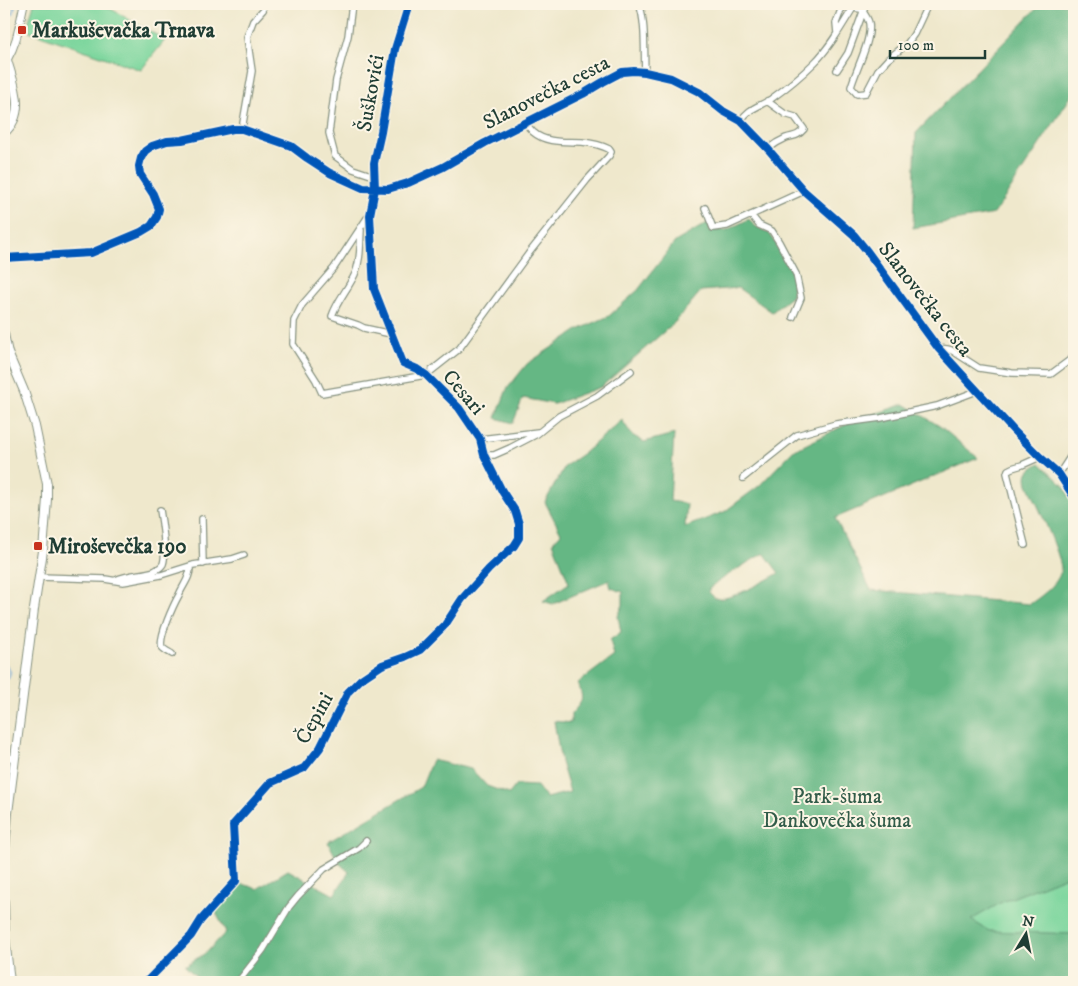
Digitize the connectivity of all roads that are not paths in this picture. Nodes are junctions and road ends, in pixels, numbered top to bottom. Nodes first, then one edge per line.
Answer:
1 (24, 4) edge
2 (352, 4) edge
3 (409, 4) edge
4 (639, 4) edge
5 (845, 4) edge
6 (866, 4) edge
7 (928, 4) edge
8 (263, 10) dead end
9 (863, 13) junction
10 (838, 33) junction
11 (5, 59) edge
12 (837, 70) dead end
13 (645, 72) junction
14 (767, 101) junction
15 (741, 121) junction
16 (525, 122) junction
17 (242, 129) junction
18 (4, 133) edge
19 (768, 149) junction
20 (374, 176) junction
21 (375, 189) junction
22 (804, 191) junction
23 (705, 208) dead end
24 (370, 215) junction
25 (752, 215) junction
26 (361, 228) junction
27 (4, 258) edge
28 (793, 317) dead end
29 (4, 334) edge
30 (391, 334) junction
31 (938, 348) junction
32 (1074, 357) edge
33 (631, 371) dead end
34 (426, 375) junction
35 (978, 391) junction
36 (540, 432) junction
37 (480, 439) junction
38 (1074, 451) edge
39 (484, 455) junction
40 (1040, 457) junction
41 (1059, 474) junction
42 (743, 478) dead end
43 (1074, 497) edge
44 (160, 510) dead end
45 (202, 519) dead end
46 (519, 538) joint
47 (1025, 545) dead end
48 (244, 555) dead end
49 (203, 564) junction
50 (190, 566) junction
51 (39, 576) junction
52 (116, 580) junction
53 (172, 654) dead end
54 (4, 756) edge
55 (15, 759) junction
56 (366, 841) dead end
57 (4, 860) edge
58 (4, 902) edge
59 (10, 982) edge
60 (146, 982) edge
61 (238, 982) edge

1 - 11 street
2 - 20 street
3 - 20 street, Šuškovići
4 - 13 street
5 - 10 street
6 - 9 street
7 - 9 street
8 - 17 street
9 - 10 street
9 - 12 street
10 - 14 street
11 - 18 main road
13 - 15 street, Slanovečka cesta
13 - 16 street, Slanovečka cesta
14 - 15 street
14 - 19 street
15 - 19 street, Slanovečka cesta
16 - 21 street, Slanovečka cesta
16 - 34 street, Cesari
17 - 21 street, Slanovečka cesta
17 - 27 street, Slanovečka cesta
19 - 22 street, Slanovečka cesta
20 - 21 street, Šuškovići
21 - 24 street, Cesari
22 - 25 street
22 - 31 street, Slanovečka cesta
23 - 25 street
24 - 26 street
24 - 30 street, Cesari
25 - 28 street
26 - 30 street
26 - 34 street
29 - 51 main road
30 - 34 street, Cesari
31 - 32 street
31 - 35 street, Slanovečka cesta
33 - 36 street
34 - 37 street, Cesari
35 - 40 street, Slanovečka cesta
35 - 42 street
36 - 37 street
36 - 39 street
37 - 39 street, Cesari
38 - 41 street
39 - 46 street, Cesari
40 - 41 street, Slanovečka cesta
40 - 47 street
41 - 43 street, Slanovečka cesta
44 - 52 street
45 - 49 street
46 - 60 street, Čepini
48 - 49 street
49 - 50 street
50 - 52 street
50 - 53 street
51 - 52 street
51 - 55 main road
54 - 55 street
55 - 57 main road
56 - 61 street
58 - 59 main road

